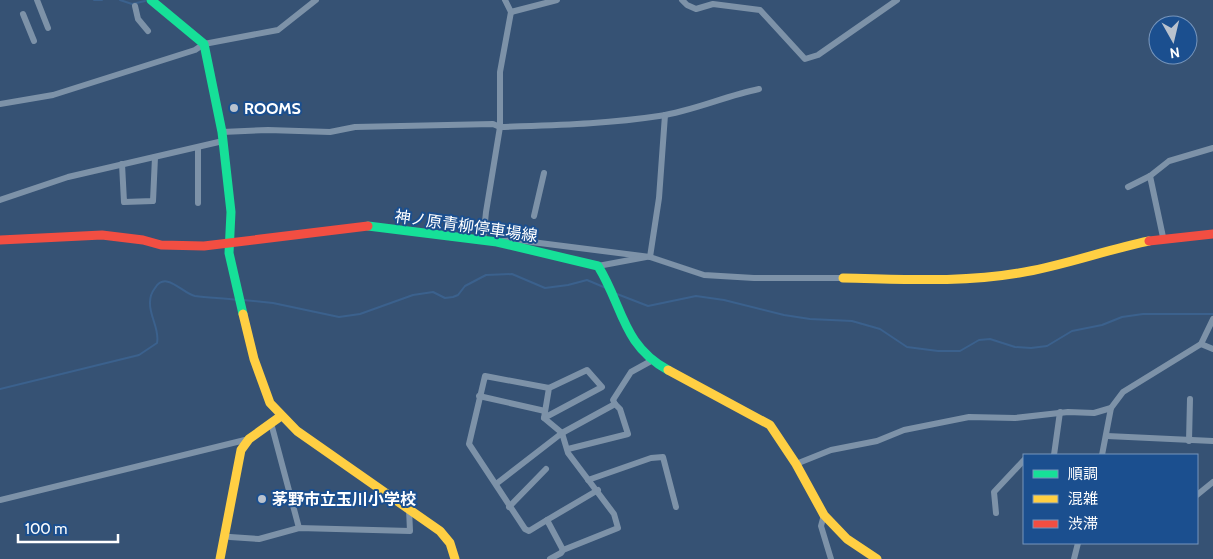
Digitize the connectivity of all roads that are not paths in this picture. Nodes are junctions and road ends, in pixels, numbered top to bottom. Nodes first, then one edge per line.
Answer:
1 (37, 0) edge
2 (151, 0) edge
3 (316, 0) edge
4 (505, 0) edge
5 (557, 0) edge
6 (682, 0) edge
7 (897, 0) edge
8 (134, 6) dead end
9 (511, 12) junction
10 (23, 14) dead end
11 (48, 28) dead end
12 (148, 31) dead end
13 (34, 41) dead end
14 (204, 44) junction
15 (758, 89) dead end
16 (0, 104) edge
17 (665, 115) junction
18 (500, 127) junction
19 (222, 137) junction
20 (198, 148) junction
21 (1213, 148) edge
22 (154, 156) junction
23 (122, 164) junction
24 (544, 173) dead end
25 (1150, 176) junction
26 (1128, 187) dead end
27 (0, 200) edge
28 (198, 204) dead end
29 (534, 216) dead end
30 (1213, 234) edge
31 (1163, 237) junction
32 (0, 240) edge
33 (483, 241) junction
34 (496, 242) junction
35 (228, 244) junction
36 (650, 256) junction
37 (598, 266) junction
38 (843, 278) joint
39 (1213, 319) edge
40 (1201, 344) junction
41 (1213, 349) edge
42 (651, 361) junction
43 (549, 388) junction
44 (479, 396) junction
45 (1190, 399) dead end
46 (616, 404) junction
47 (1110, 408) junction
48 (545, 411) junction
49 (1060, 412) junction
50 (281, 416) junction
51 (544, 418) junction
52 (271, 423) junction
53 (562, 433) junction
54 (1107, 436) junction
55 (249, 439) junction
56 (1189, 441) junction
57 (1213, 442) edge
58 (568, 449) junction
59 (1054, 454) edge
60 (1102, 454) edge
61 (1023, 461) edge
62 (796, 464) junction
63 (546, 468) dead end
64 (588, 480) junction
65 (1213, 482) edge
66 (496, 484) junction
67 (598, 490) junction
68 (1198, 494) edge
69 (0, 500) edge
70 (509, 506) junction
71 (676, 507) dead end
72 (409, 509) junction
73 (996, 512) dead end
74 (824, 515) junction
75 (547, 520) junction
76 (299, 528) junction
77 (230, 537) dead end
78 (1078, 544) edge
79 (561, 554) edge
80 (220, 559) edge
81 (455, 559) edge
82 (550, 559) edge
83 (831, 559) edge
84 (877, 559) edge
85 (1074, 559) edge

1 - 11 street
2 - 14 street
3 - 14 street
4 - 9 street
5 - 9 street
6 - 7 street
8 - 12 street
9 - 18 street
10 - 13 street
14 - 16 street
14 - 19 street
15 - 17 street
17 - 18 street
17 - 36 street
18 - 19 street
18 - 33 street
19 - 20 street
19 - 35 street
20 - 22 street
20 - 28 street
21 - 25 street
22 - 23 street
22 - 23 street
23 - 27 street
24 - 29 street
25 - 26 street
25 - 31 street
30 - 31 street
31 - 38 street
32 - 35 street, 神ノ原青柳停車場線
33 - 34 street, 神ノ原青柳停車場線
33 - 35 street, 神ノ原青柳停車場線
34 - 36 street
34 - 37 street, 神ノ原青柳停車場線
35 - 50 street
36 - 37 street
36 - 38 street
37 - 42 street
39 - 40 street
40 - 41 street
40 - 47 street
42 - 46 street
42 - 62 street
43 - 44 street
43 - 48 street
43 - 51 street
44 - 48 street
44 - 66 street
45 - 56 street
46 - 53 street
46 - 58 street
47 - 49 street
47 - 54 street
48 - 51 street
49 - 59 street
49 - 62 street
50 - 52 street
50 - 72 street
51 - 53 street
52 - 55 street
52 - 76 street
53 - 58 street
53 - 66 street
54 - 56 street
54 - 60 street
55 - 69 street
55 - 80 street
56 - 57 street
58 - 64 street
61 - 73 street
62 - 74 street
63 - 70 street
64 - 67 street
64 - 71 street
65 - 68 street
66 - 70 street
67 - 75 street
67 - 79 street
70 - 75 street
72 - 76 street
72 - 81 street
74 - 83 street
74 - 84 street
75 - 79 street
76 - 77 street
78 - 85 street
79 - 82 street

